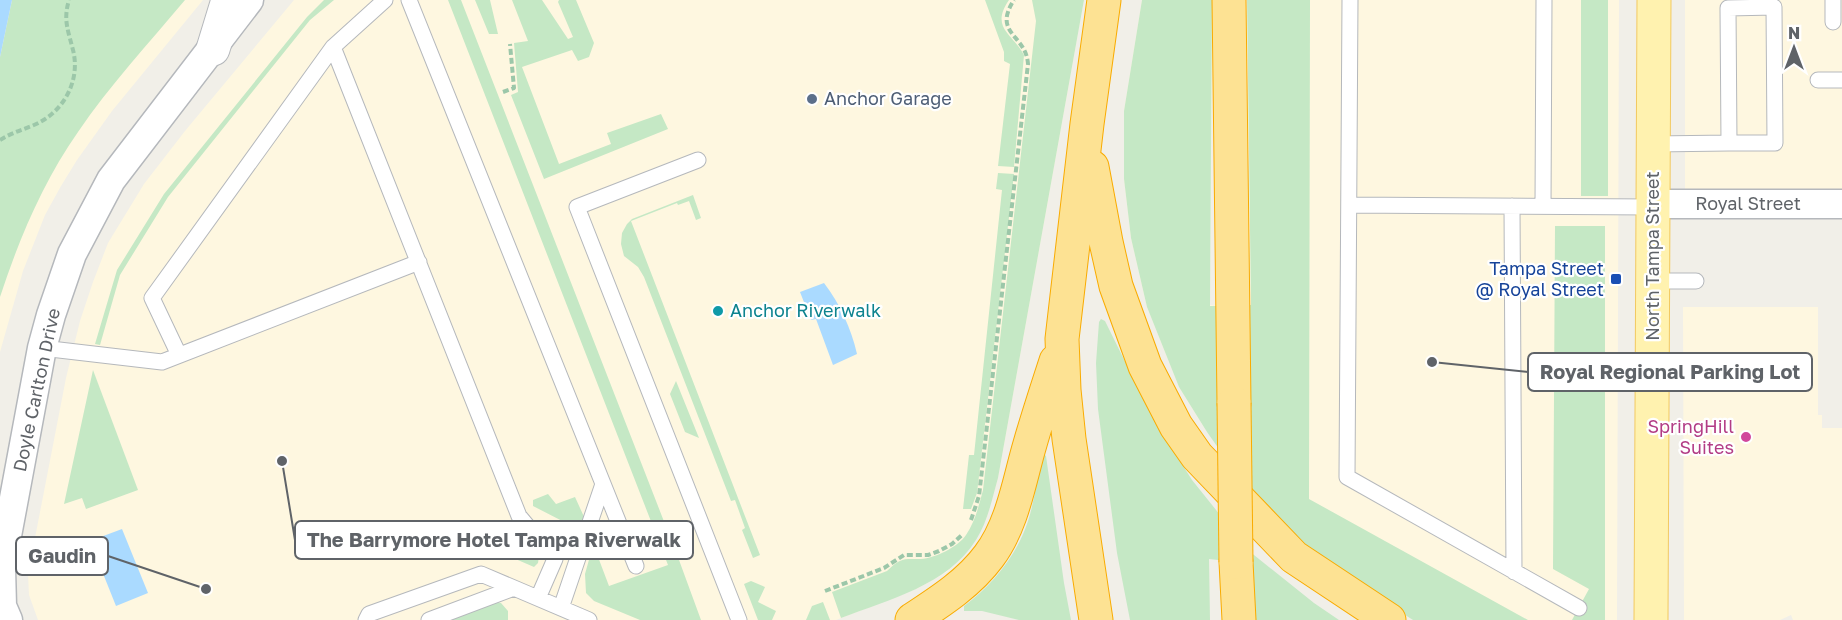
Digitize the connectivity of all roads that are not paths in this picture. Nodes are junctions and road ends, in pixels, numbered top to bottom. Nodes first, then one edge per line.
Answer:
1 (228, 0) edge
2 (249, 0) edge
3 (385, 0) edge
4 (410, 0) edge
5 (1104, 0) edge
6 (1229, 0) edge
7 (1350, 0) edge
8 (1544, 0) edge
9 (1654, 0) edge
10 (1833, 0) edge
11 (1833, 22) dead end
12 (333, 47) junction
13 (213, 49) junction
14 (1818, 80) dead end
15 (1842, 80) edge
16 (1087, 124) junction
17 (1730, 143) junction
18 (1654, 144) junction
19 (698, 160) dead end
20 (1842, 204) edge
21 (1349, 205) junction
22 (1512, 206) junction
23 (1543, 206) junction
24 (1653, 206) junction
25 (419, 262) junction
26 (1653, 281) junction
27 (1696, 281) dead end
28 (1062, 339) junction
29 (42, 348) junction
30 (179, 355) junction
31 (603, 484) junction
32 (636, 566) dead end
33 (1514, 572) junction
34 (514, 588) junction
35 (538, 598) junction
36 (561, 608) junction
37 (1579, 608) dead end
38 (8, 620) edge
39 (366, 620) edge
40 (429, 620) edge
41 (588, 620) edge
42 (740, 620) edge
43 (912, 620) edge
44 (1096, 620) edge
45 (1239, 620) edge
46 (1389, 620) edge
47 (1652, 620) edge

1 - 13 street
2 - 13 street, Doyle Carlton Drive
3 - 12 lane
4 - 31 lane
5 - 16 highway
6 - 45 highway, bridge
7 - 21 lane
8 - 23 lane
9 - 18 main road, North Tampa Street
10 - 11 lane
12 - 25 lane
12 - 30 lane
13 - 29 street, Doyle Carlton Drive
14 - 15 lane
16 - 28 highway
16 - 46 highway
17 - 17 lane
17 - 18 lane
18 - 24 main road, North Tampa Street
19 - 42 lane
20 - 24 street, Royal Street
21 - 22 lane
21 - 33 lane
22 - 23 lane
22 - 33 lane
23 - 24 lane
24 - 26 main road, North Tampa Street
25 - 30 lane
25 - 35 lane
26 - 27 lane
26 - 47 main road, North Tampa Street
28 - 43 highway
28 - 44 highway
29 - 30 lane
29 - 38 street, Doyle Carlton Drive
31 - 32 lane
31 - 36 lane
33 - 37 lane
34 - 35 lane
34 - 39 lane
34 - 40 lane
35 - 36 lane
36 - 41 lane

